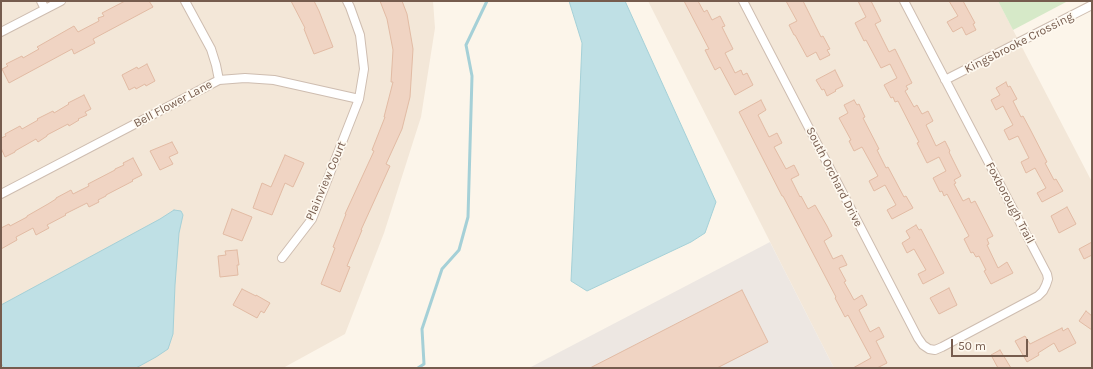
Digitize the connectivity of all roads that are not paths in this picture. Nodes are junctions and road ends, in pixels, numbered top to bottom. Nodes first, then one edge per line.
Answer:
1 (41, 1) edge
2 (61, 1) edge
3 (186, 1) edge
4 (347, 1) edge
5 (743, 1) edge
6 (904, 1) edge
7 (1092, 5) edge
8 (45, 9) junction
9 (1, 32) edge
10 (219, 80) junction
11 (945, 80) junction
12 (359, 98) junction
13 (1, 194) edge
14 (282, 258) dead end
15 (929, 349) joint

1 - 8 street
2 - 8 street
3 - 10 street
4 - 12 street, Plainview Court
5 - 15 street, South Orchard Drive
6 - 11 street, Foxborough Trail
7 - 11 street, Kingsbrooke Crossing
8 - 9 street
10 - 12 street, Bell Flower Lane
10 - 13 street, Bell Flower Lane
11 - 15 street, Foxborough Trail
12 - 14 street, Plainview Court

